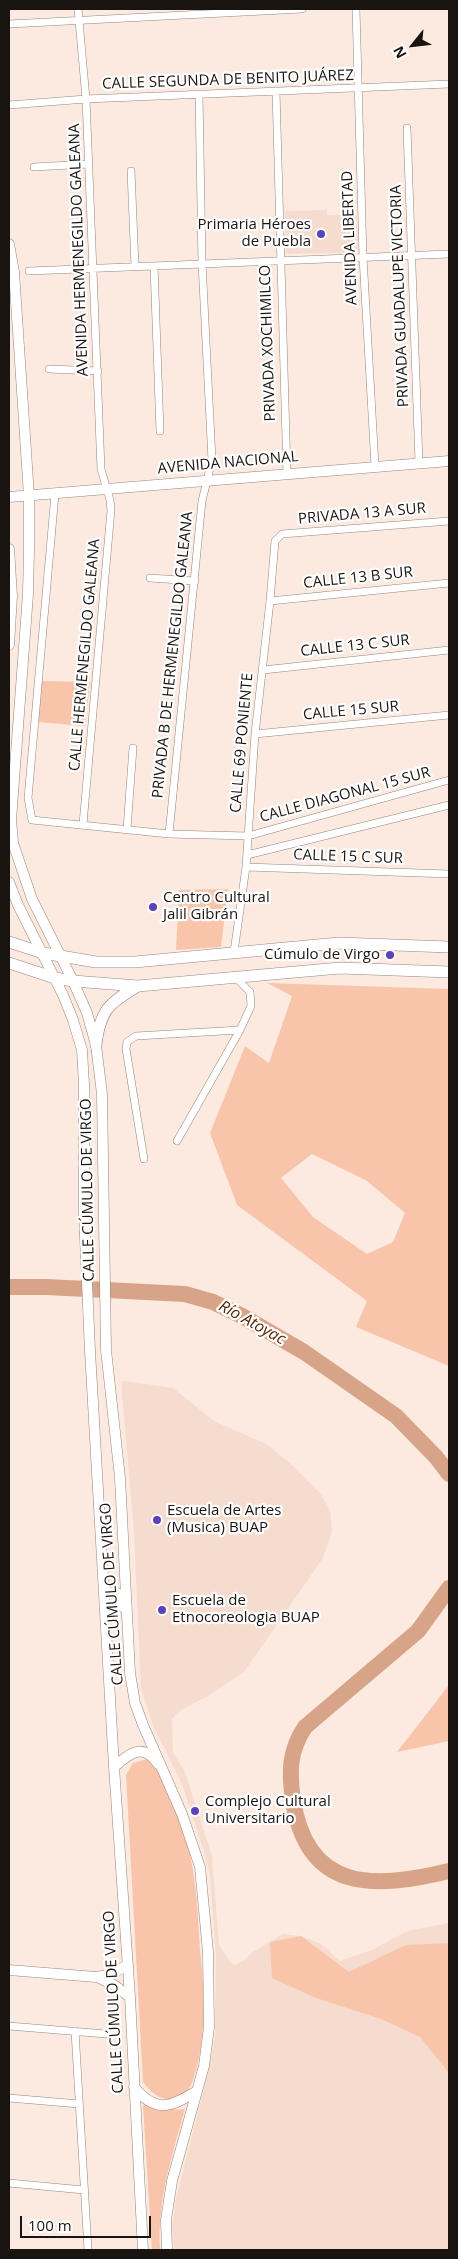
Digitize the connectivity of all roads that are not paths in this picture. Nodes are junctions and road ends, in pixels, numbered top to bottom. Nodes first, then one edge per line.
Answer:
1 (78, 9) edge
2 (302, 9) edge
3 (356, 9) edge
4 (79, 19) junction
5 (9, 24) edge
6 (449, 84) edge
7 (360, 88) junction
8 (276, 91) junction
9 (199, 95) junction
10 (86, 99) junction
11 (9, 105) edge
12 (407, 128) dead end
13 (89, 164) junction
14 (34, 166) dead end
15 (131, 171) dead end
16 (9, 244) edge
17 (449, 254) edge
18 (412, 256) junction
19 (363, 257) junction
20 (279, 261) junction
21 (202, 263) junction
22 (134, 266) junction
23 (154, 266) junction
24 (94, 269) junction
25 (29, 271) dead end
26 (16, 309) junction
27 (9, 318) edge
28 (14, 345) edge
29 (49, 369) dead end
30 (98, 370) junction
31 (160, 431) dead end
32 (449, 461) edge
33 (420, 463) junction
34 (375, 466) junction
35 (286, 474) junction
36 (207, 480) junction
37 (107, 489) junction
38 (55, 494) junction
39 (29, 496) junction
40 (9, 497) edge
41 (449, 520) edge
42 (278, 537) joint
43 (9, 549) edge
44 (150, 578) dead end
45 (195, 581) junction
46 (449, 582) edge
47 (270, 601) junction
48 (9, 645) edge
49 (449, 650) edge
50 (262, 670) junction
51 (449, 715) edge
52 (255, 734) junction
53 (134, 748) dead end
54 (449, 780) edge
55 (449, 805) edge
56 (83, 824) junction
57 (126, 829) junction
58 (169, 834) junction
59 (248, 836) junction
60 (247, 855) junction
61 (246, 867) junction
62 (449, 874) edge
63 (9, 882) edge
64 (9, 942) edge
65 (449, 947) edge
66 (234, 952) junction
67 (43, 953) junction
68 (61, 956) junction
69 (9, 962) edge
70 (449, 972) edge
71 (235, 977) junction
72 (55, 978) junction
73 (73, 981) junction
74 (138, 986) junction
75 (240, 1030) junction
76 (96, 1044) junction
77 (177, 1141) dead end
78 (144, 1159) dead end
79 (105, 1593) junction
80 (128, 1628) junction
81 (114, 1767) junction
82 (166, 1775) junction
83 (128, 1965) junction
84 (10, 1970) edge
85 (96, 1976) junction
86 (130, 1998) junction
87 (9, 2026) edge
88 (75, 2031) junction
89 (106, 2034) dead end
90 (134, 2087) junction
91 (197, 2091) junction
92 (9, 2098) edge
93 (79, 2104) junction
94 (9, 2183) edge
95 (84, 2190) junction
96 (88, 2250) edge
97 (143, 2250) edge
98 (167, 2250) edge

1 - 4 street, AVENIDA HERMENEGILDO GALEANA
2 - 4 street
3 - 7 street, AVENIDA LIBERTAD
4 - 5 street
4 - 10 street, AVENIDA HERMENEGILDO GALEANA
6 - 7 street, CALLE SEGUNDA DE BENITO JUÁREZ
7 - 8 street, CALLE SEGUNDA DE BENITO JUÁREZ
7 - 19 street, AVENIDA LIBERTAD
8 - 9 street, CALLE SEGUNDA DE BENITO JUÁREZ
8 - 20 street, PRIVADA XOCHIMILCO
9 - 10 street, CALLE SEGUNDA DE BENITO JUÁREZ
9 - 21 street, PRIVADA B DE HERMENEGILDO GALEANA
10 - 11 street, CALLE SEGUNDA DE BENITO JUÁREZ
10 - 13 street, AVENIDA HERMENEGILDO GALEANA
12 - 18 street, PRIVADA GUADALUPE VICTORIA
13 - 14 street
13 - 24 street, AVENIDA HERMENEGILDO GALEANA
15 - 22 street
16 - 26 main road, CALLE CÚMULO DE VIRGO
17 - 18 street
18 - 19 street
18 - 33 street, PRIVADA GUADALUPE VICTORIA
19 - 20 street
19 - 34 street, AVENIDA LIBERTAD
20 - 21 street
20 - 35 street, PRIVADA XOCHIMILCO
21 - 23 street
21 - 36 street, PRIVADA B DE HERMENEGILDO GALEANA
22 - 23 street
22 - 24 street
23 - 31 street
24 - 25 street
24 - 30 street, AVENIDA HERMENEGILDO GALEANA
26 - 27 main road
26 - 28 main road, CALLE CÚMULO DE VIRGO
28 - 39 main road, CALLE CÚMULO DE VIRGO
29 - 30 street
30 - 37 street, AVENIDA HERMENEGILDO GALEANA
32 - 33 main road, AVENIDA NACIONAL
33 - 34 main road, AVENIDA NACIONAL
34 - 35 main road, AVENIDA NACIONAL
35 - 36 main road, AVENIDA NACIONAL
36 - 37 main road, AVENIDA NACIONAL
36 - 45 street, PRIVADA B DE HERMENEGILDO GALEANA
37 - 38 main road, AVENIDA NACIONAL
37 - 56 street, CALLE HERMENEGILDO GALEANA
38 - 39 main road, AVENIDA NACIONAL
38 - 56 street, CALLE DIAGONAL 15 SUR
39 - 40 main road, AVENIDA NACIONAL
39 - 68 main road, CALLE CÚMULO DE VIRGO
41 - 42 street, PRIVADA 13 A SUR
42 - 47 street, CALLE 69 PONIENTE
43 - 48 main road
44 - 45 street
45 - 58 street, PRIVADA B DE HERMENEGILDO GALEANA
46 - 47 street, CALLE 13 B SUR
47 - 50 street, CALLE 69 PONIENTE
49 - 50 street, CALLE 13 C SUR
50 - 52 street, CALLE 69 PONIENTE
51 - 52 street, CALLE 15 SUR
52 - 59 street, CALLE 69 PONIENTE
53 - 57 street
54 - 59 street, CALLE DIAGONAL 15 SUR
55 - 60 street
56 - 57 street, CALLE DIAGONAL 15 SUR
57 - 58 street, CALLE DIAGONAL 15 SUR
58 - 59 street, CALLE DIAGONAL 15 SUR
59 - 60 street, CALLE 69 PONIENTE
60 - 61 street, CALLE 69 PONIENTE
61 - 62 street, CALLE 15 C SUR
61 - 66 street, CALLE 69 PONIENTE
63 - 67 main road, CALLE CÚMULO DE VIRGO
64 - 67 main road
65 - 66 main road
66 - 68 main road
67 - 68 main road
67 - 72 main road, CALLE CÚMULO DE VIRGO
68 - 73 main road, CALLE CÚMULO DE VIRGO
69 - 72 main road
70 - 71 main road
71 - 74 main road
71 - 75 street
72 - 73 main road
72 - 79 main road, CALLE CÚMULO DE VIRGO
73 - 74 main road
73 - 76 main road, CALLE CÚMULO DE VIRGO
74 - 76 main road
75 - 77 street
75 - 78 street
76 - 80 main road, CALLE CÚMULO DE VIRGO
79 - 80 main road
79 - 81 main road, CALLE CÚMULO DE VIRGO
80 - 82 main road, CALLE CÚMULO DE VIRGO
81 - 82 main road
81 - 83 main road, CALLE CÚMULO DE VIRGO
82 - 91 main road, CALLE CÚMULO DE VIRGO
83 - 85 main road
83 - 86 main road, CALLE CÚMULO DE VIRGO
84 - 85 main road
85 - 86 main road
86 - 90 main road, CALLE CÚMULO DE VIRGO
87 - 88 street
88 - 89 street
88 - 93 street
90 - 91 main road
90 - 97 main road, CALLE CÚMULO DE VIRGO
91 - 98 main road, CALLE CÚMULO DE VIRGO
92 - 93 street
93 - 95 street
94 - 95 street
95 - 96 street

